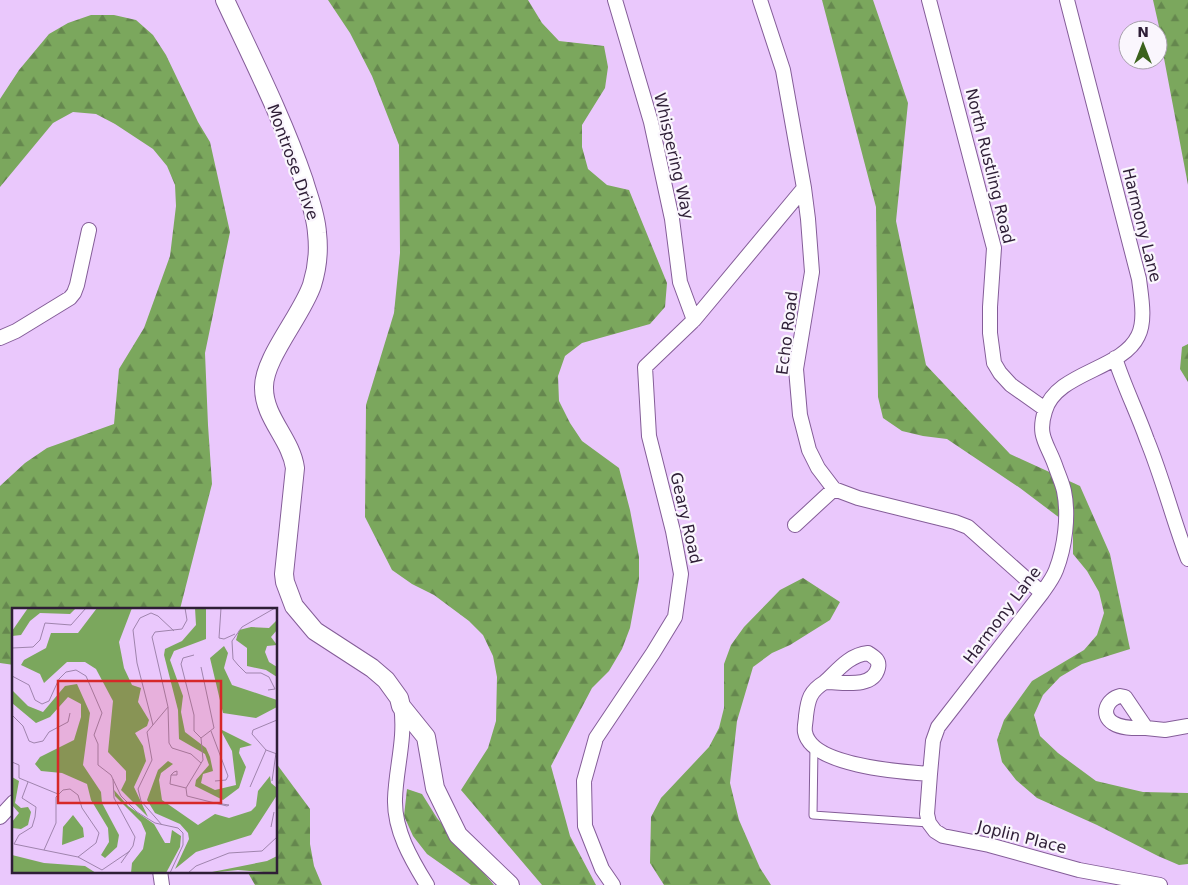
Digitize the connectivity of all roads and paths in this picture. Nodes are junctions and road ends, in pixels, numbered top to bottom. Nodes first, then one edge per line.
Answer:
1 (225, 0) edge
2 (614, 0) edge
3 (760, 0) edge
4 (929, 0) edge
5 (1067, 0) edge
6 (804, 188) junction
7 (90, 230) dead end
8 (694, 320) junction
9 (0, 338) edge
10 (1115, 358) junction
11 (1046, 409) junction
12 (834, 489) junction
13 (795, 525) dead end
14 (1188, 559) edge
15 (1042, 593) junction
16 (825, 682) dead end
17 (401, 706) junction
18 (1188, 726) edge
19 (1146, 728) dead end
20 (814, 746) junction
21 (930, 774) junction
22 (12, 804) edge
23 (0, 817) edge
24 (929, 823) junction
25 (160, 872) edge
26 (162, 885) edge
27 (427, 885) edge
28 (510, 885) edge
29 (613, 885) edge
30 (1160, 885) edge

1 - 17 street, Montrose Drive
2 - 8 street, Whispering Way
3 - 6 street, Echo Road
4 - 11 street, North Rustling Road
5 - 10 street, Harmony Lane
6 - 8 street, Geary Road
6 - 12 street, Echo Road
7 - 9 street
8 - 29 street, Geary Road
10 - 11 street, Harmony Lane
10 - 14 street
11 - 15 street, Harmony Lane
12 - 13 street
12 - 15 street
15 - 21 street, Harmony Lane
16 - 20 street
17 - 27 street, Montrose Drive
17 - 28 street
18 - 19 street
20 - 21 street
20 - 24 lane
21 - 24 street
22 - 23 street
24 - 30 street, Joplin Place
25 - 26 street

